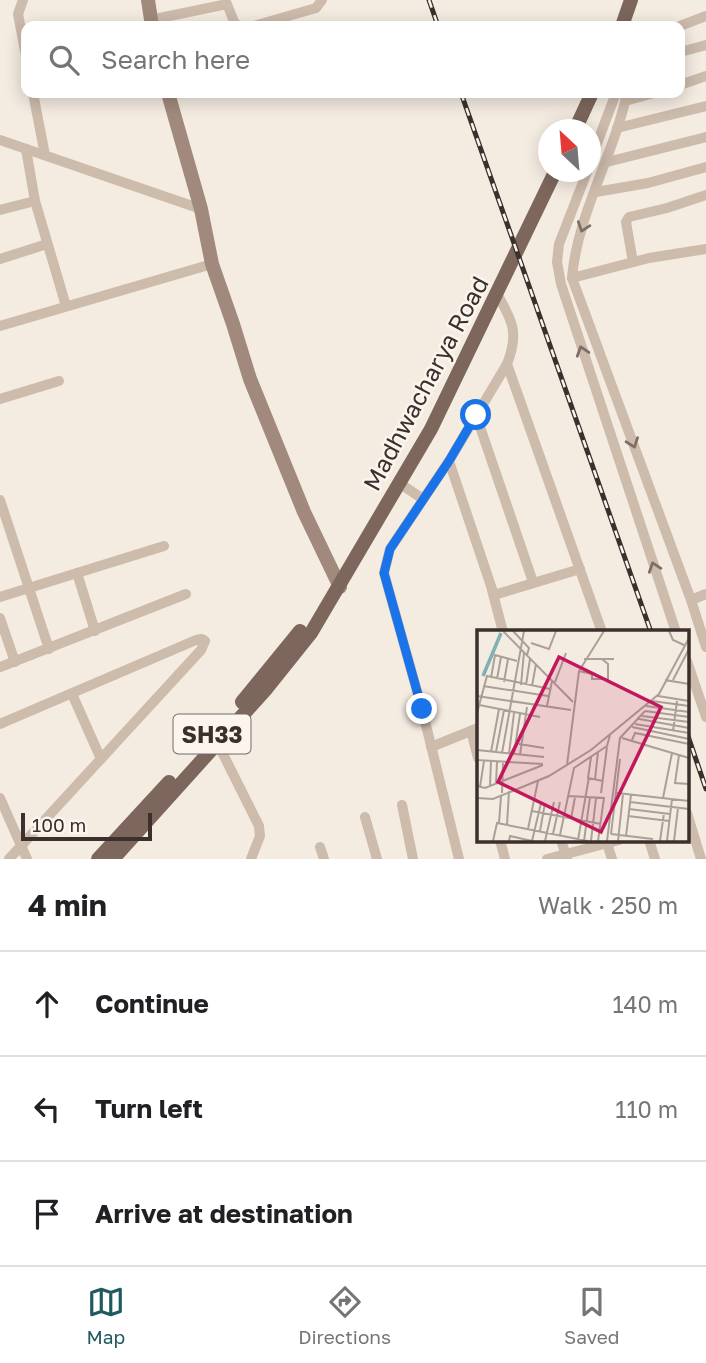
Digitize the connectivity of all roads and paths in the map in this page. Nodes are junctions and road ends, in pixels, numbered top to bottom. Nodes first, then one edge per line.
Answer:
1 (23, 0) edge
2 (148, 0) edge
3 (322, 0) edge
4 (631, 0) edge
5 (706, 16) edge
6 (151, 21) edge
7 (159, 21) edge
8 (234, 21) edge
9 (271, 21) edge
10 (624, 21) edge
11 (685, 24) edge
12 (21, 30) edge
13 (706, 44) edge
14 (685, 50) edge
15 (706, 76) edge
16 (685, 83) edge
17 (34, 98) edge
18 (170, 98) edge
19 (590, 98) edge
20 (614, 98) edge
21 (626, 98) edge
22 (706, 106) edge
23 (580, 119) edge
24 (617, 128) junction
25 (601, 133) edge
26 (706, 137) edge
27 (0, 140) edge
28 (26, 149) junction
29 (45, 155) junction
30 (607, 162) junction
31 (706, 167) edge
32 (550, 182) edge
33 (583, 182) edge
34 (596, 192) junction
35 (706, 195) edge
36 (35, 201) junction
37 (201, 209) junction
38 (0, 210) edge
39 (47, 244) junction
40 (706, 249) edge
41 (0, 259) edge
42 (633, 262) junction
43 (212, 264) junction
44 (572, 278) junction
45 (498, 294) junction
46 (66, 306) junction
47 (0, 326) edge
48 (507, 364) junction
49 (59, 381) dead end
50 (0, 399) edge
51 (476, 415) junction
52 (449, 461) junction
53 (399, 483) junction
54 (423, 499) junction
55 (0, 500) edge
56 (164, 546) dead end
57 (580, 569) junction
58 (77, 573) junction
59 (533, 582) junction
60 (340, 587) junction
61 (29, 589) junction
62 (492, 589) junction
63 (186, 594) dead end
64 (706, 594) edge
65 (0, 597) edge
66 (691, 600) junction
67 (325, 610) junction
68 (0, 618) edge
69 (502, 630) edge
70 (601, 630) edge
71 (675, 630) edge
72 (95, 631) junction
73 (706, 647) edge
74 (48, 649) junction
75 (15, 662) junction
76 (688, 665) edge
77 (0, 667) edge
78 (72, 694) junction
79 (706, 717) edge
80 (0, 724) edge
81 (475, 730) edge
82 (218, 742) junction
83 (431, 747) junction
84 (477, 749) edge
85 (101, 759) junction
86 (0, 798) edge
87 (402, 805) dead end
88 (365, 817) dead end
89 (688, 819) edge
90 (501, 842) edge
91 (604, 842) edge
92 (606, 842) edge
93 (650, 842) edge
94 (21, 846) junction
95 (320, 847) dead end
96 (566, 857) edge
97 (9, 859) edge
98 (27, 859) edge
99 (98, 859) edge
100 (113, 859) edge
101 (251, 859) edge
102 (324, 859) edge
103 (377, 859) edge
104 (413, 859) edge
105 (459, 859) edge
106 (505, 859) edge
107 (547, 859) edge
108 (612, 859) edge
109 (655, 859) edge
110 (701, 859) edge

1 - 12 street
2 - 6 street
3 - 9 street
4 - 10 main road
5 - 11 street
7 - 8 street
13 - 14 street
15 - 16 street
17 - 29 street
18 - 37 street
19 - 23 main road
20 - 25 street
21 - 24 street
22 - 24 street
24 - 30 street
26 - 30 street
27 - 28 street
28 - 29 street
28 - 36 street
29 - 37 street
30 - 34 street
31 - 34 street
32 - 45 main road, Madhwacharya Road / SH33
71 -> 33 street
34 -> 44 street
35 - 42 street
36 - 38 street
36 - 39 street
37 - 43 street
39 - 41 street
39 - 46 street
40 - 42 street
42 - 44 street
43 - 46 street
43 - 60 street
44 -> 66 street
45 - 48 street
45 - 53 main road, Madhwacharya Road / SH33
46 - 47 street
48 - 51 street
48 - 57 street
49 - 50 street
51 - 52 street
51 - 59 street
52 - 54 street
52 - 62 street
53 - 54 street
53 - 60 main road, Madhwacharya Road / SH33
54 - 83 street
55 - 61 street
56 - 58 street
57 - 59 street
57 - 70 street
58 - 61 street
58 - 72 street
59 - 62 street
60 - 67 main road, Madhwacharya Road / SH33
61 - 65 street
61 - 74 street
62 - 69 street
63 - 72 street
64 - 66 street
66 - 73 street
67 - 82 main road, Madhwacharya Road
67 - 99 main road, Madhwacharya Road / SH33
68 - 75 street
72 - 74 street
74 - 75 street
75 - 77 street
76 - 79 street
78 - 80 street
78 - 85 street
78 - 85 street
81 - 83 street
81 - 84 street
82 - 100 main road, Madhwacharya Road
82 - 101 street
83 - 105 street
85 - 94 street
86 - 94 street
87 - 104 street
88 - 103 street
89 - 110 street
90 - 106 street
91 - 96 street
92 - 108 street
93 - 109 street
94 - 97 street
94 - 98 street
95 - 102 street
96 - 107 street

